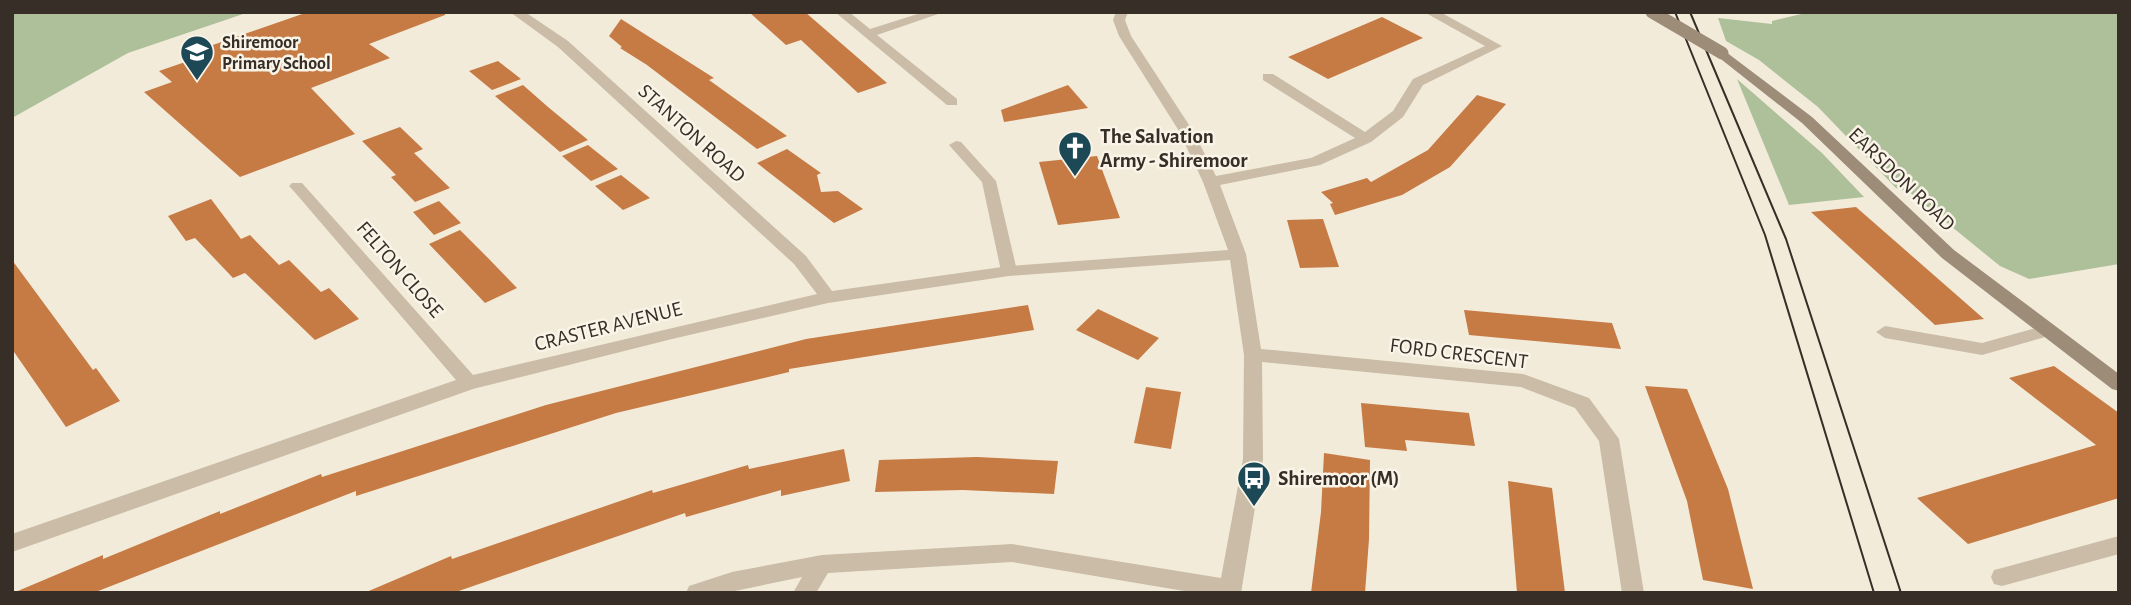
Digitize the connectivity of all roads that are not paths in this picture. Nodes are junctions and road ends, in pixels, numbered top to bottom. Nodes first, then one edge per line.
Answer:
1 (516, 12) edge
2 (841, 12) edge
3 (938, 12) edge
4 (1122, 12) edge
5 (1430, 12) edge
6 (1652, 12) edge
7 (868, 34) junction
8 (1268, 78) dead end
9 (952, 102) dead end
10 (1366, 138) junction
11 (956, 145) dead end
12 (1211, 182) junction
13 (297, 186) dead end
14 (1238, 254) junction
15 (1009, 271) junction
16 (828, 297) junction
17 (2046, 331) junction
18 (1885, 332) dead end
19 (1254, 355) junction
20 (469, 383) junction
21 (2119, 384) edge
22 (12, 543) edge
23 (2119, 545) edge
24 (822, 564) junction
25 (2002, 577) dead end
26 (1230, 591) edge
27 (697, 593) edge
28 (804, 593) edge
29 (1633, 593) edge

1 - 16 street, STANTON ROAD
2 - 7 street
3 - 7 street
4 - 12 street
5 - 10 street
6 - 17 street, EARSDON ROAD, bridge
7 - 9 street
8 - 10 street
10 - 12 street
11 - 15 lane
12 - 14 street
13 - 20 street, FELTON CLOSE
14 - 15 street, CRASTER AVENUE
14 - 19 street
15 - 16 street, CRASTER AVENUE
16 - 20 street, CRASTER AVENUE
17 - 18 street
17 - 21 street, EARSDON ROAD
19 - 26 street
19 - 29 street, FORD CRESCENT
20 - 22 street, CRASTER AVENUE
23 - 25 street
24 - 26 street
24 - 27 street
24 - 28 street

